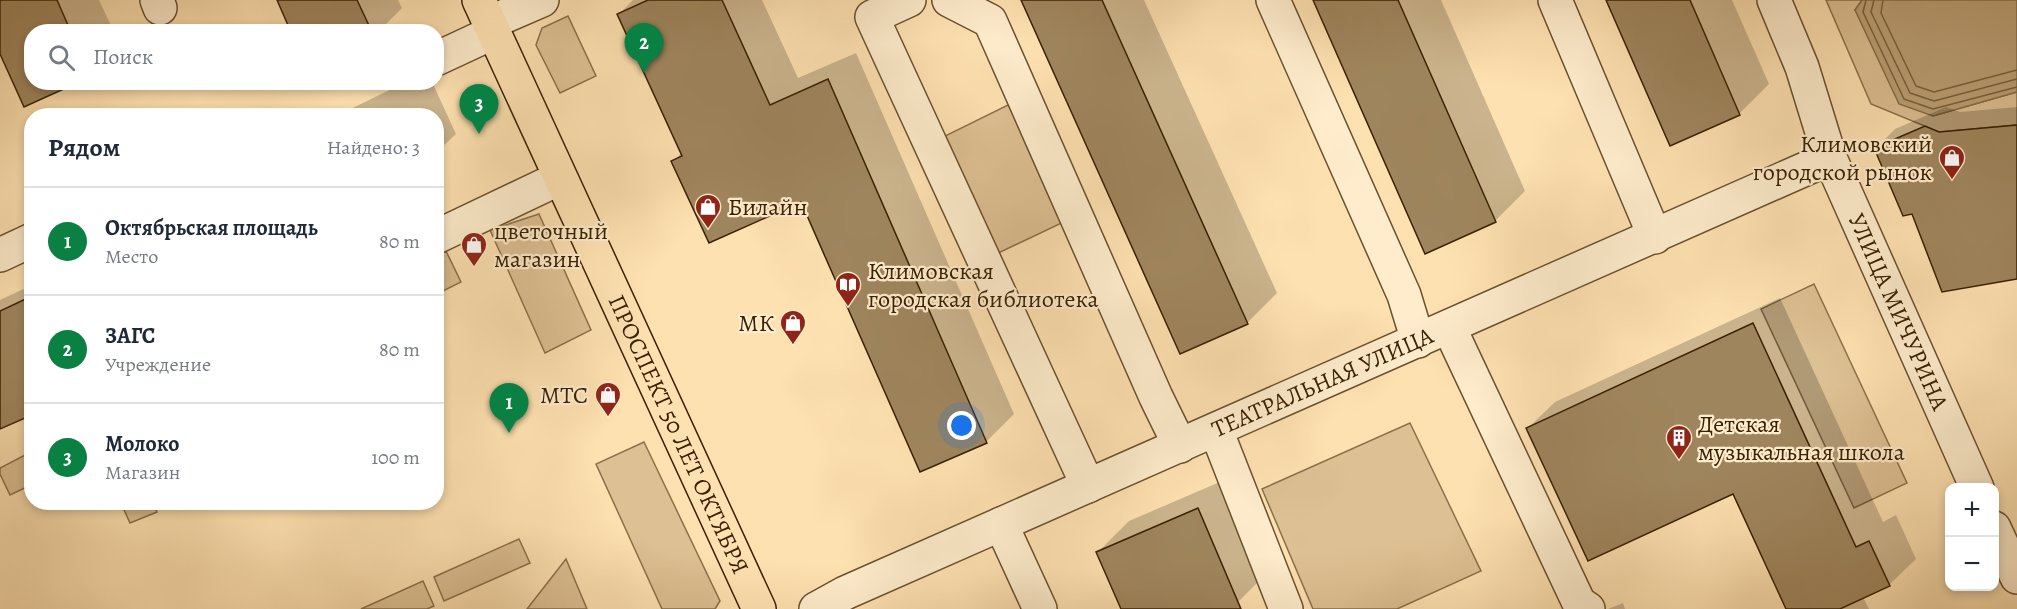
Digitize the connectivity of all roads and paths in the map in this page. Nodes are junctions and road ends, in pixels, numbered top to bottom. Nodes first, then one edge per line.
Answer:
1 (542, 0) edge
2 (909, 0) edge
3 (949, 0) edge
4 (1273, 0) edge
5 (1555, 0) edge
6 (1774, 0) edge
7 (868, 8) edge
8 (487, 18) edge
9 (444, 53) edge
10 (1830, 159) junction
11 (560, 178) junction
12 (444, 233) edge
13 (1654, 237) junction
14 (1449, 327) junction
15 (1418, 341) junction
16 (1216, 430) junction
17 (1180, 446) junction
18 (1975, 483) edge
19 (1088, 486) junction
20 (1001, 525) junction
21 (1999, 537) edge
22 (2017, 577) edge
23 (759, 609) edge
24 (816, 609) edge
25 (1040, 609) edge
26 (1286, 609) edge
27 (1588, 609) edge

1 - 8 street
2 - 7 street
3 - 17 street
4 - 15 street
5 - 13 street
6 - 10 street, УЛИЦА МИЧУРИНА
7 - 19 street
8 - 9 street
8 - 11 main road, ПРОСПЕКТ 50 ЛЕТ ОКТЯБРЯ
10 - 13 street, ТЕАТРАЛЬНАЯ УЛИЦА
10 - 18 street, УЛИЦА МИЧУРИНА
11 - 12 street
11 - 23 main road, ПРОСПЕКТ 50 ЛЕТ ОКТЯБРЯ
13 - 14 street, ТЕАТРАЛЬНАЯ УЛИЦА
14 - 15 street, ТЕАТРАЛЬНАЯ УЛИЦА
14 - 27 street
15 - 16 street, ТЕАТРАЛЬНАЯ УЛИЦА
16 - 17 street, ТЕАТРАЛЬНАЯ УЛИЦА
16 - 26 street
17 - 19 street, ТЕАТРАЛЬНАЯ УЛИЦА
19 - 20 street, ТЕАТРАЛЬНАЯ УЛИЦА
20 - 24 street, ТЕАТРАЛЬНАЯ УЛИЦА
20 - 25 street
21 - 22 street

